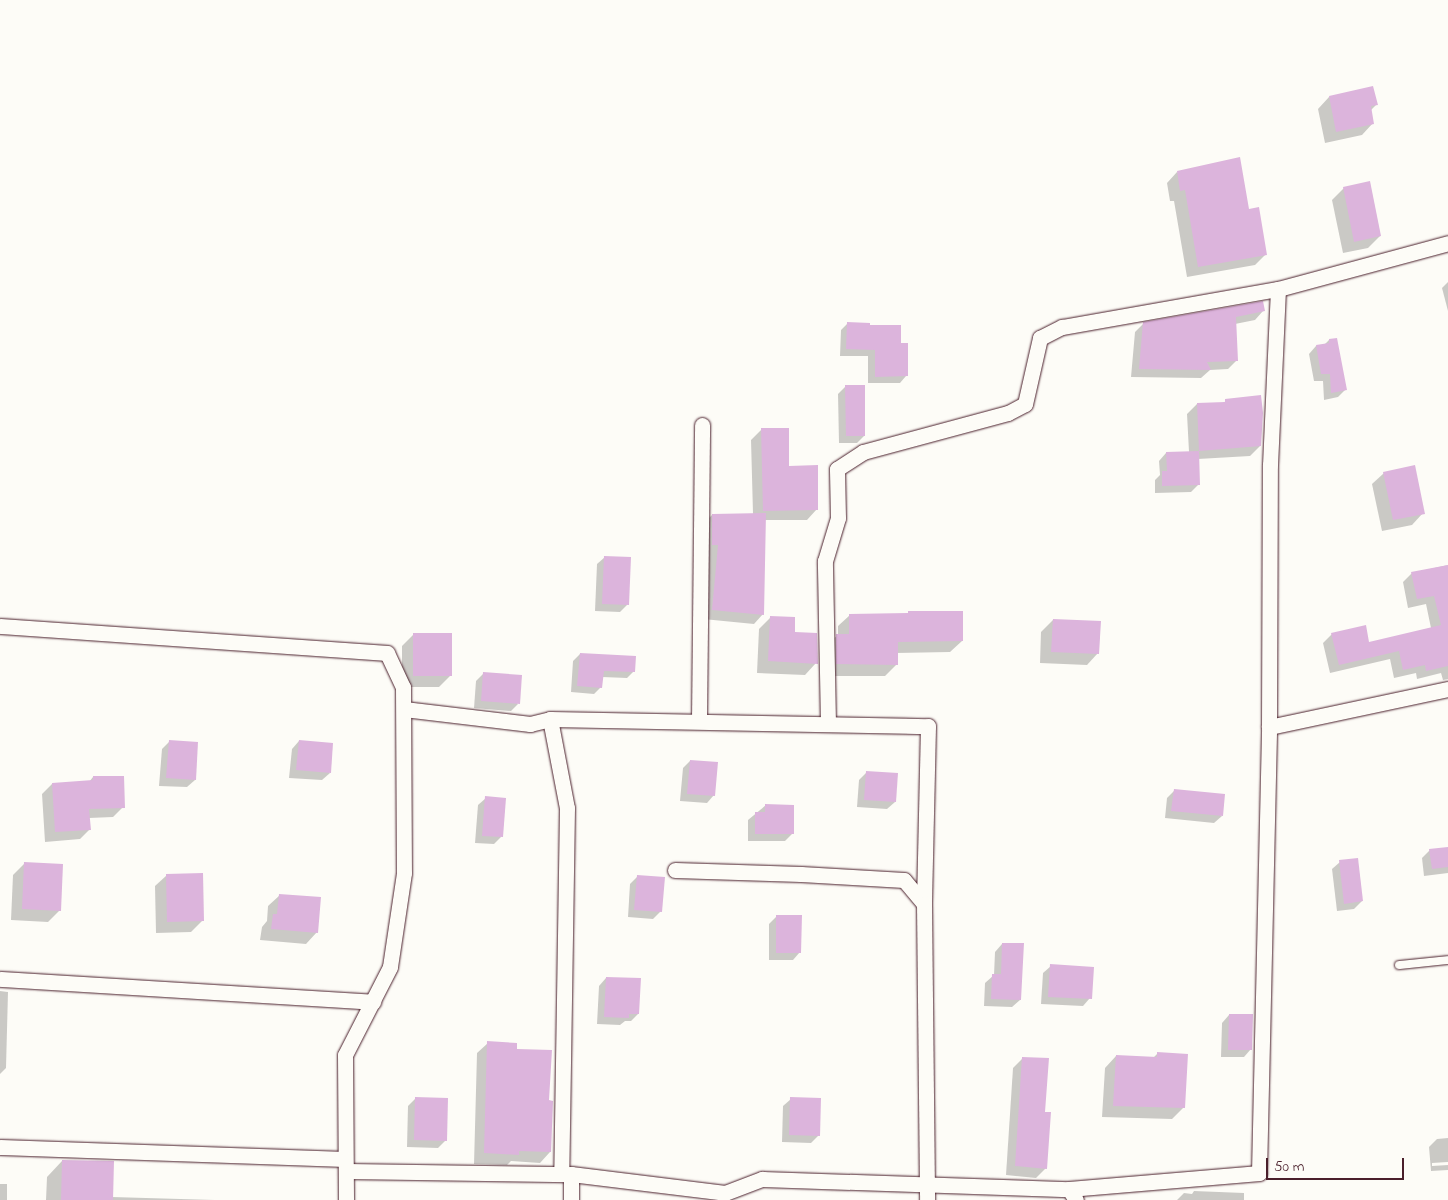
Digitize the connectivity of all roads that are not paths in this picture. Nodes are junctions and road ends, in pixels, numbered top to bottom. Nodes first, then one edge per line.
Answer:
1 (1448, 243) edge
2 (1278, 289) junction
3 (702, 425) dead end
4 (0, 626) edge
5 (1448, 689) edge
6 (404, 710) junction
7 (550, 719) junction
8 (699, 721) junction
9 (828, 724) junction
10 (1269, 727) junction
11 (676, 870) dead end
12 (924, 904) junction
13 (1448, 960) edge
14 (1399, 965) dead end
15 (0, 979) edge
16 (372, 1002) junction
17 (0, 1147) edge
18 (346, 1165) junction
19 (566, 1174) junction
20 (927, 1193) edge
21 (1072, 1194) edge
22 (346, 1200) edge
23 (571, 1200) edge

1 - 2 street
2 - 9 street
2 - 10 street
3 - 8 street
4 - 6 street
5 - 10 street
6 - 7 street
6 - 16 street
7 - 8 street
7 - 19 street
8 - 9 street
9 - 12 street
10 - 21 street
11 - 12 street
12 - 20 street
13 - 14 lane
15 - 16 street
16 - 18 street
17 - 18 street
18 - 19 street
18 - 22 street
19 - 20 street
19 - 23 street
20 - 21 street

